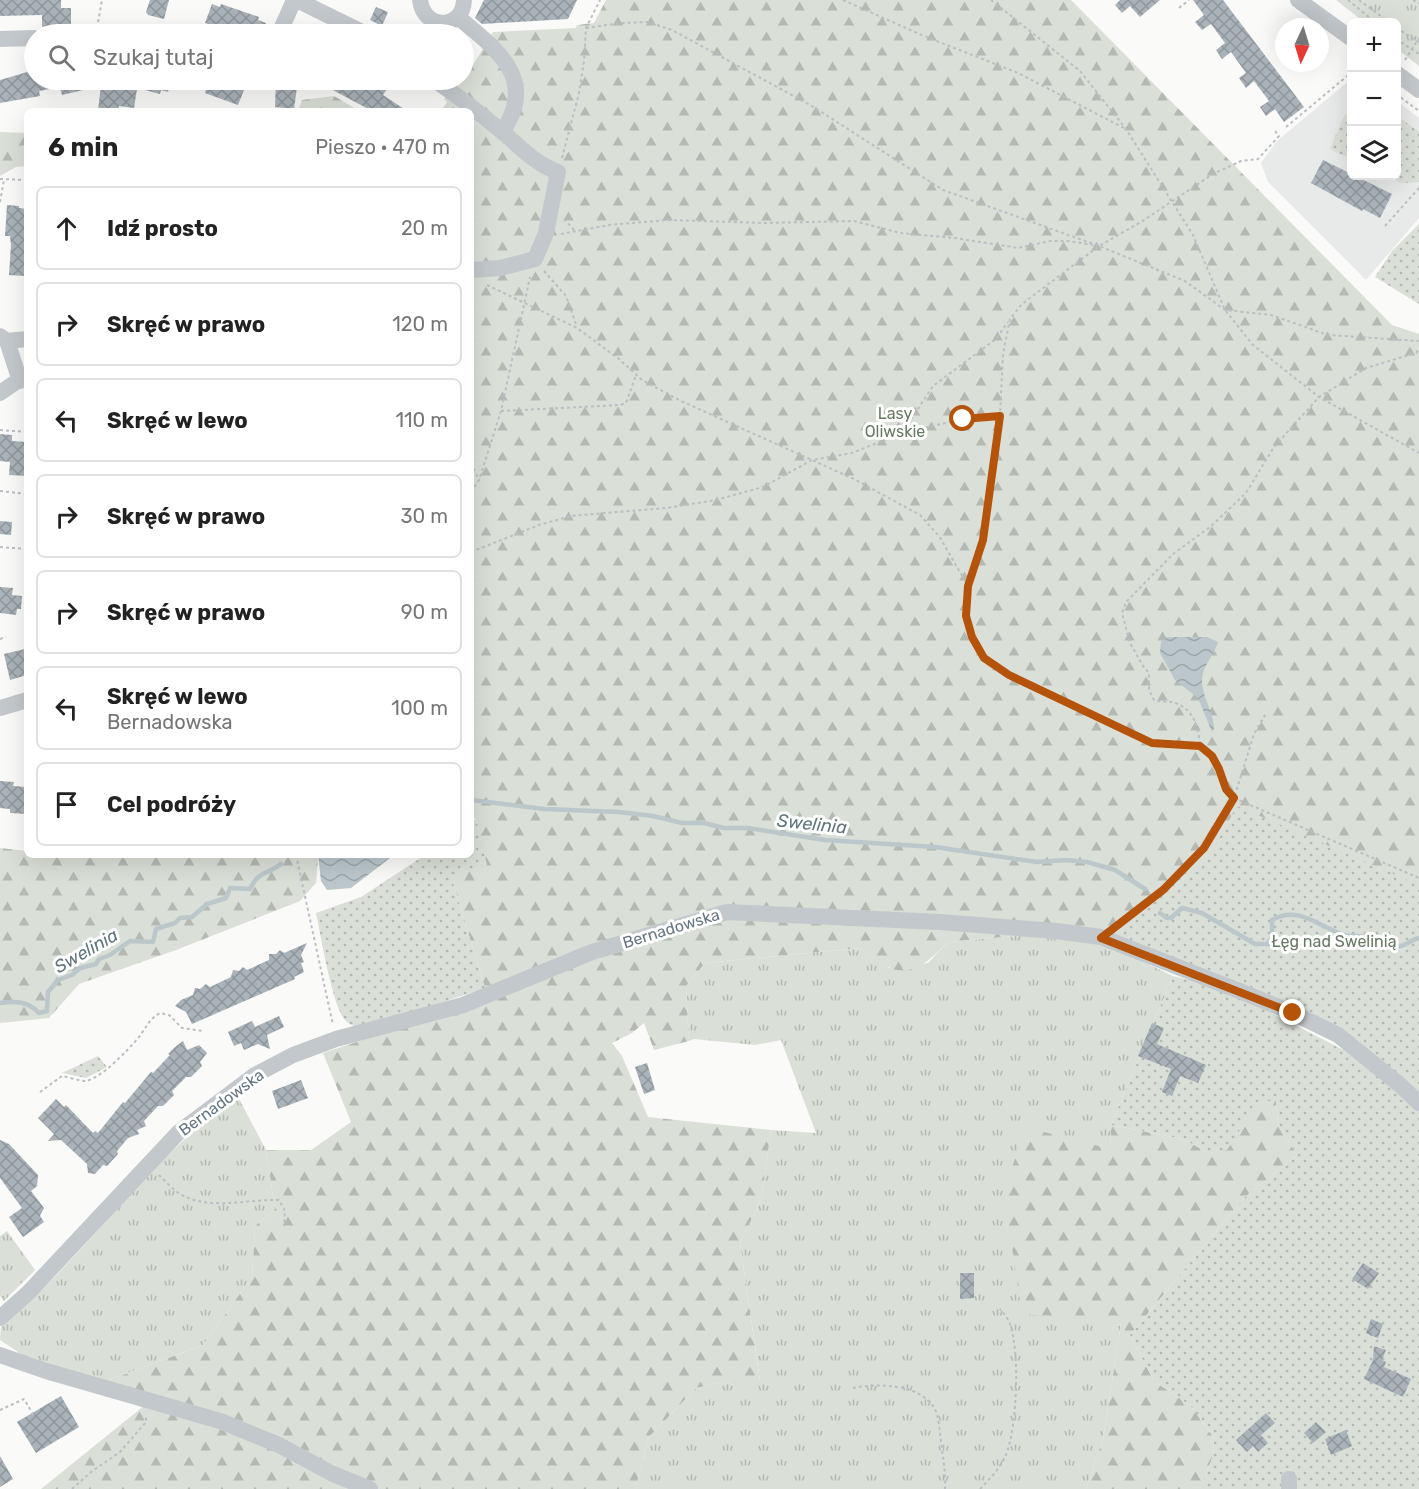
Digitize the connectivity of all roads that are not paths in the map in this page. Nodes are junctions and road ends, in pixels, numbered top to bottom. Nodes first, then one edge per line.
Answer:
1 (295, 0) edge
2 (420, 0) edge
3 (464, 0) edge
4 (1298, 0) edge
5 (458, 16) junction
6 (284, 24) edge
7 (345, 24) edge
8 (467, 24) edge
9 (474, 30) edge
10 (1347, 35) edge
11 (24, 38) edge
12 (0, 39) edge
13 (1401, 76) edge
14 (447, 90) edge
15 (1419, 90) edge
16 (471, 108) edge
17 (474, 111) edge
18 (502, 132) junction
19 (476, 276) edge
20 (3, 338) edge
21 (24, 339) edge
22 (23, 378) edge
23 (0, 393) edge
24 (24, 701) edge
25 (0, 708) edge
26 (1419, 1103) edge
27 (0, 1318) edge
28 (0, 1355) edge
29 (370, 1489) edge

1 - 6 street
1 - 7 street
2 - 5 street
3 - 5 street
4 - 10 street
5 - 8 street
9 - 18 street
11 - 12 street
13 - 15 street
14 - 16 street
17 - 18 street
18 - 19 street
20 - 21 street
20 - 22 street
22 - 23 street
24 - 25 street
26 - 27 street, Bernadowska
28 - 29 street

